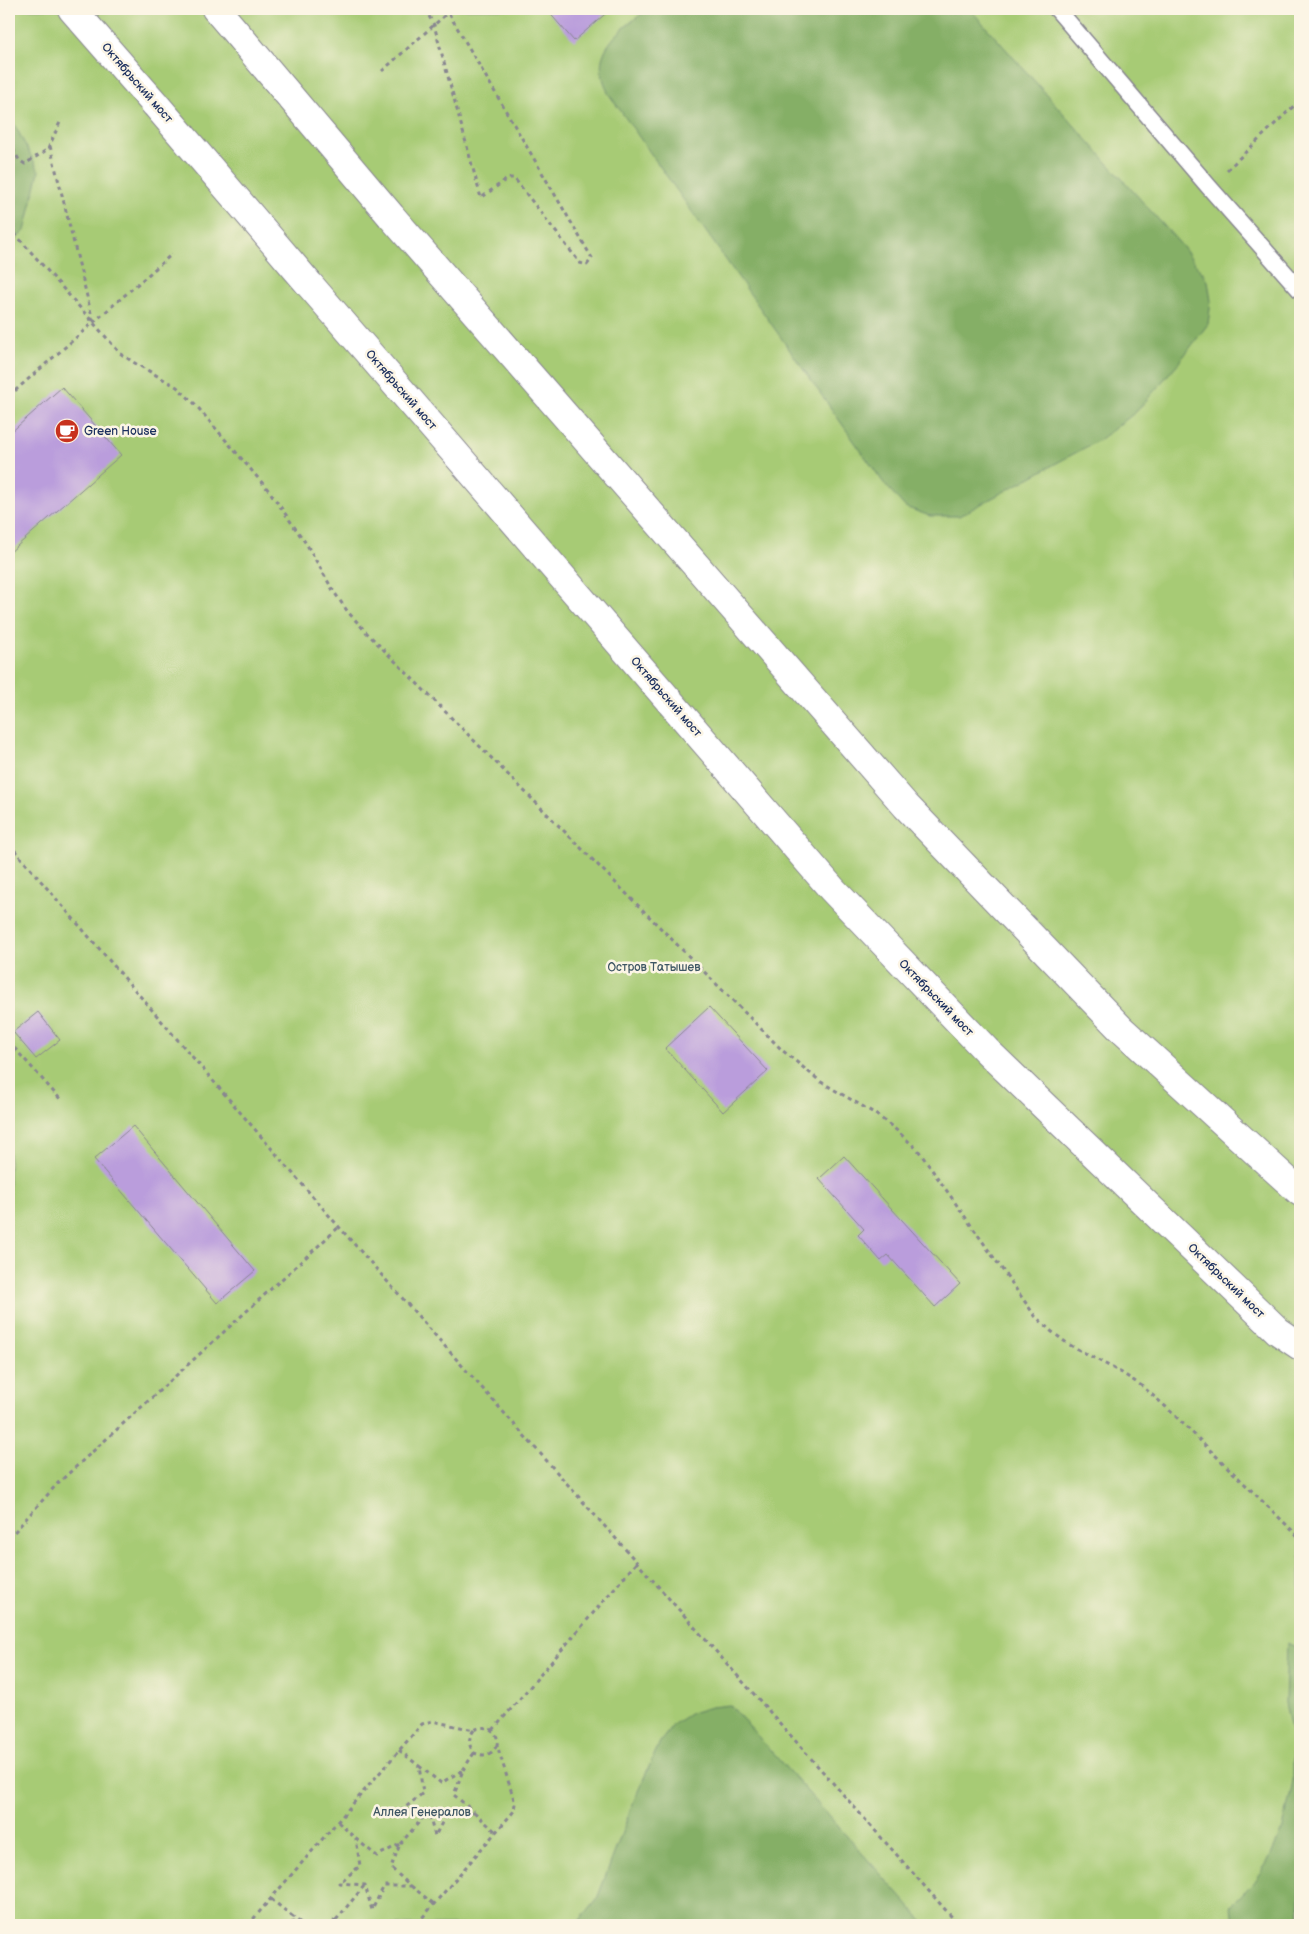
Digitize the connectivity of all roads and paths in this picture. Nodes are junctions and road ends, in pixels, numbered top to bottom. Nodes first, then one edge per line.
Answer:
1 (72, 9) edge
2 (216, 9) edge
3 (425, 9) edge
4 (1058, 9) edge
5 (450, 10) edge
6 (434, 25) junction
7 (382, 71) dead end
8 (1300, 100) edge
9 (61, 120) dead end
10 (9, 142) edge
11 (50, 146) junction
12 (1209, 187) junction
13 (9, 218) edge
14 (172, 254) dead end
15 (1300, 290) edge
16 (93, 322) junction
17 (9, 396) edge
18 (9, 844) edge
19 (9, 1042) edge
20 (60, 1100) dead end
21 (1300, 1192) edge
22 (339, 1227) junction
23 (1300, 1346) edge
24 (9, 1538) edge
25 (1300, 1538) edge
26 (636, 1563) junction
27 (474, 1730) junction
28 (493, 1730) junction
29 (498, 1745) junction
30 (399, 1750) junction
31 (474, 1753) junction
32 (418, 1766) junction
33 (463, 1770) junction
34 (428, 1812) junction
35 (474, 1812) junction
36 (338, 1822) junction
37 (497, 1833) junction
38 (356, 1839) junction
39 (400, 1844) junction
40 (365, 1886) junction
41 (410, 1886) junction
42 (271, 1899) junction
43 (434, 1904) junction
44 (292, 1916) junction
45 (336, 1920) junction
46 (248, 1925) edge
47 (293, 1925) edge
48 (303, 1925) edge
49 (326, 1925) edge
50 (334, 1925) edge
51 (416, 1925) edge
52 (959, 1925) edge

1 - 23 main road, Октябрьский мост, bridge
2 - 21 main road, bridge
3 - 6 path
4 - 12 lane
5 - 6 path
5 - 6 path
6 - 7 path
8 - 12 path
9 - 11 path
10 - 11 path
11 - 16 path
12 - 15 lane
13 - 16 path
14 - 16 path
16 - 17 path
16 - 25 path
18 - 22 path
19 - 20 path
22 - 24 path
22 - 26 path
26 - 28 path
26 - 52 path
27 - 28 path
27 - 30 path
27 - 31 path
28 - 29 path
29 - 31 path
29 - 37 path
30 - 32 path
30 - 36 path
31 - 33 path
32 - 33 path
32 - 34 path
33 - 35 path
34 - 35 path
34 - 39 path
35 - 37 path
36 - 38 path
36 - 42 path
37 - 43 path
38 - 39 path
38 - 40 path
39 - 41 path
40 - 41 path
40 - 45 path
41 - 43 path
42 - 44 path
42 - 46 path
43 - 51 path
44 - 47 path
44 - 48 path
45 - 49 path
45 - 50 path

